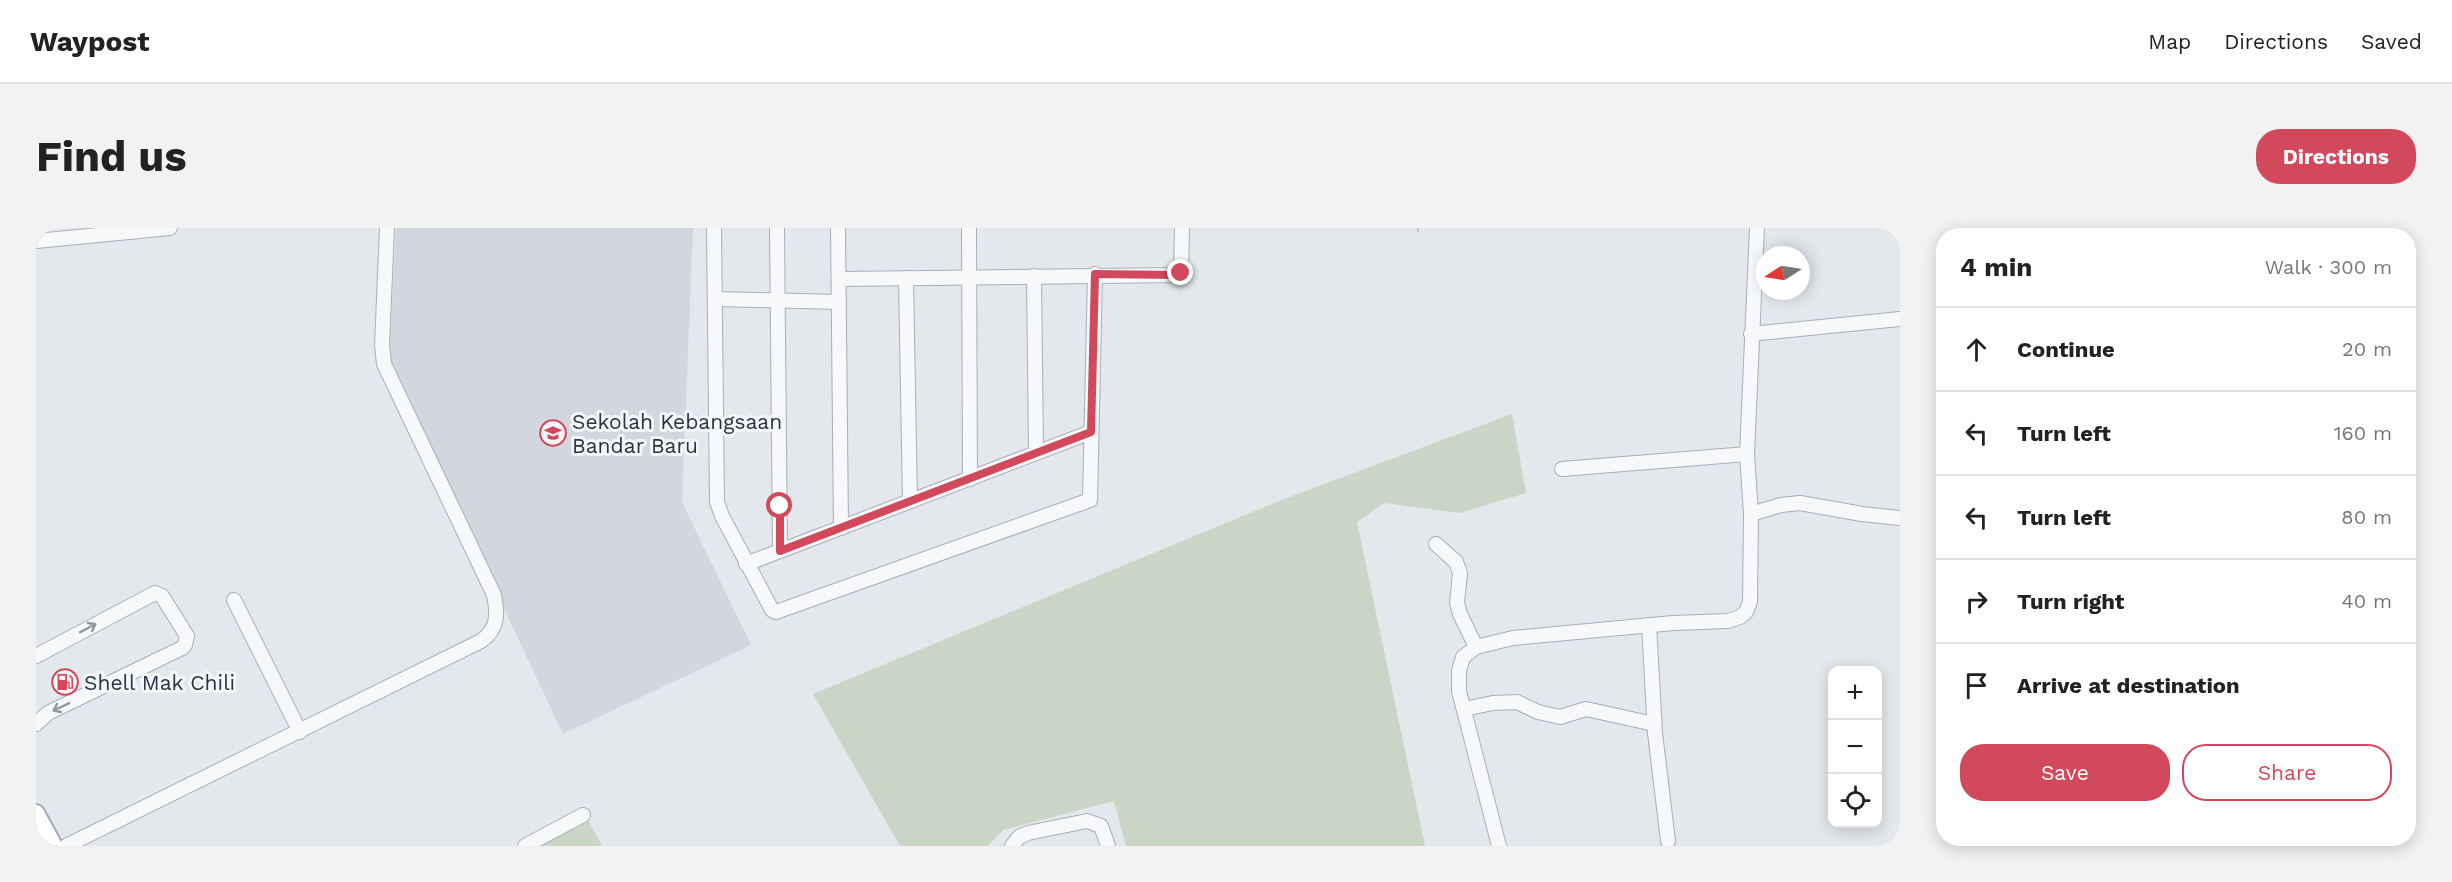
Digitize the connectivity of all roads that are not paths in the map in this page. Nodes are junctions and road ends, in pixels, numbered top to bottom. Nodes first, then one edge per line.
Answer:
1 (170, 228) edge
2 (387, 228) edge
3 (714, 228) edge
4 (777, 228) edge
5 (838, 228) edge
6 (969, 228) edge
7 (1182, 228) edge
8 (1757, 228) edge
9 (36, 242) edge
10 (1095, 274) junction
11 (1034, 276) junction
12 (968, 277) junction
13 (906, 278) junction
14 (839, 279) junction
15 (716, 299) junction
16 (778, 301) junction
17 (839, 302) junction
18 (1900, 319) edge
19 (1751, 334) junction
20 (1091, 432) junction
21 (1036, 453) junction
22 (1747, 454) junction
23 (1563, 469) dead end
24 (970, 478) junction
25 (910, 501) junction
26 (1751, 514) junction
27 (1900, 518) edge
28 (842, 528) junction
29 (1436, 544) dead end
30 (780, 551) junction
31 (746, 564) junction
32 (234, 600) dead end
33 (1649, 625) junction
34 (1476, 647) junction
35 (36, 656) edge
36 (1464, 709) junction
37 (36, 724) edge
38 (1654, 724) junction
39 (300, 732) junction
40 (36, 813) edge
41 (583, 815) dead end
42 (1668, 841) dead end
43 (54, 846) edge
44 (66, 846) edge
45 (525, 846) edge
46 (1012, 846) edge
47 (1108, 846) edge
48 (1499, 846) edge

1 - 9 street
2 - 39 street
3 - 15 street
4 - 16 street
5 - 14 street
6 - 12 street
7 - 10 street
8 - 19 street
10 - 11 street
10 - 20 street
11 - 12 street
11 - 21 street
12 - 13 street
12 - 24 street
13 - 14 street
13 - 25 street
14 - 17 street
15 - 16 street
15 - 31 street
16 - 17 street
16 - 30 street
17 - 28 street
18 - 19 street
19 - 22 street
20 - 21 street
20 - 31 street
21 - 24 street
22 - 23 street
22 - 26 street
24 - 25 street
25 - 28 street
26 - 27 street
26 - 33 street
28 - 30 street
29 - 34 street
30 - 31 street
32 - 39 street
33 - 34 street
33 - 38 street
34 - 36 street
35 -> 37 street
36 - 38 street
36 - 48 street
38 - 42 street
39 - 44 street
40 - 43 main road
41 - 45 street
46 - 47 street

